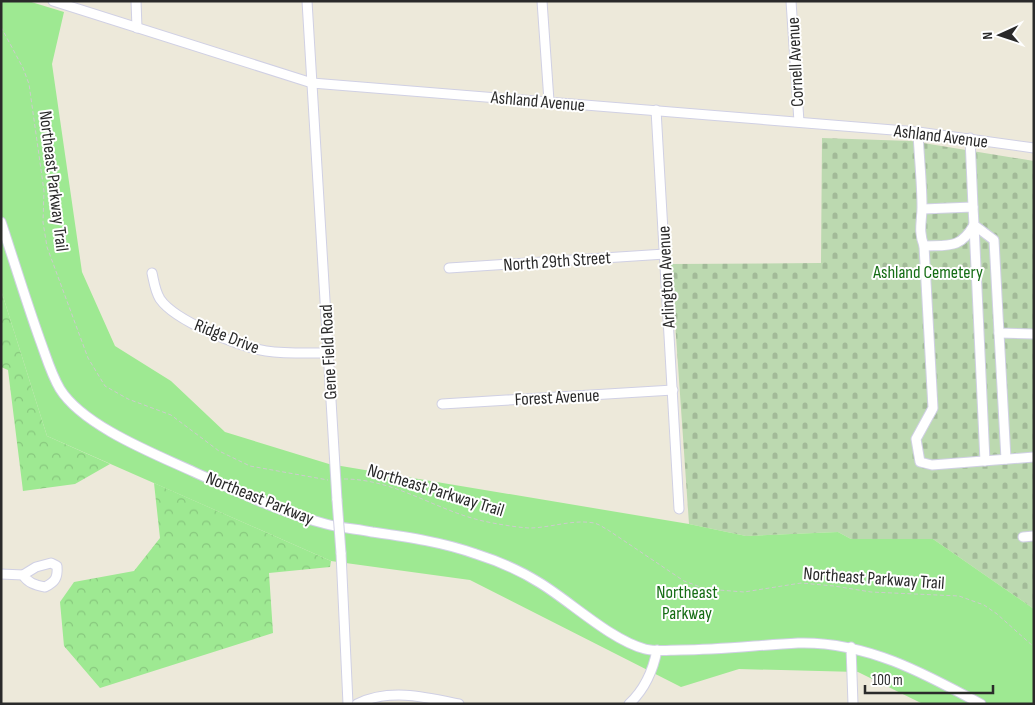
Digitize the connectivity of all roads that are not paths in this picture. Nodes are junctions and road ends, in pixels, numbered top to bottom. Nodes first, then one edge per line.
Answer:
1 (53, 1) edge
2 (136, 1) edge
3 (307, 1) edge
4 (542, 1) edge
5 (791, 1) edge
6 (137, 28) junction
7 (312, 83) junction
8 (549, 101) junction
9 (656, 110) junction
10 (799, 122) junction
11 (918, 132) junction
12 (970, 138) junction
13 (1034, 148) edge
14 (973, 207) junction
15 (922, 209) junction
16 (1, 222) edge
17 (974, 225) junction
18 (924, 246) junction
19 (665, 254) junction
20 (450, 268) dead end
21 (152, 273) dead end
22 (999, 333) junction
23 (1034, 334) edge
24 (328, 353) junction
25 (673, 390) junction
26 (442, 404) dead end
27 (1034, 457) edge
28 (1006, 459) junction
29 (985, 461) junction
30 (679, 509) dead end
31 (1034, 536) edge
32 (1023, 537) dead end
33 (1, 574) edge
34 (23, 574) dead end
35 (851, 648) junction
36 (657, 650) junction
37 (348, 704) edge
38 (357, 704) edge
39 (459, 704) edge
40 (628, 704) edge
41 (853, 704) edge
42 (981, 704) edge

1 - 6 street, Ashland Avenue
2 - 6 street
3 - 7 street, Gene Field Road
4 - 8 street
5 - 10 street, Cornell Avenue
6 - 7 street, Ashland Avenue
7 - 8 street, Ashland Avenue
7 - 24 street, Gene Field Road
8 - 9 street, Ashland Avenue
9 - 10 street, Ashland Avenue
9 - 19 street, Arlington Avenue
10 - 11 street, Ashland Avenue
11 - 12 street, Ashland Avenue
11 - 15 street
12 - 13 street, Ashland Avenue
12 - 14 street
14 - 15 street
14 - 17 street
15 - 18 street
16 - 36 street, Northeast Parkway
17 - 18 street
17 - 22 street
17 - 29 street
18 - 29 street
19 - 20 street, North 29th Street
19 - 25 street, Arlington Avenue
21 - 24 street, Ridge Drive
22 - 23 street
22 - 28 street
24 - 37 street, Gene Field Road, bridge
25 - 26 street, Forest Avenue
25 - 30 street, Arlington Avenue
27 - 28 street
28 - 29 street
31 - 32 street
33 - 34 street
35 - 36 street, Northeast Parkway
35 - 41 street
35 - 42 street, Northeast Parkway
36 - 40 street
38 - 39 street

